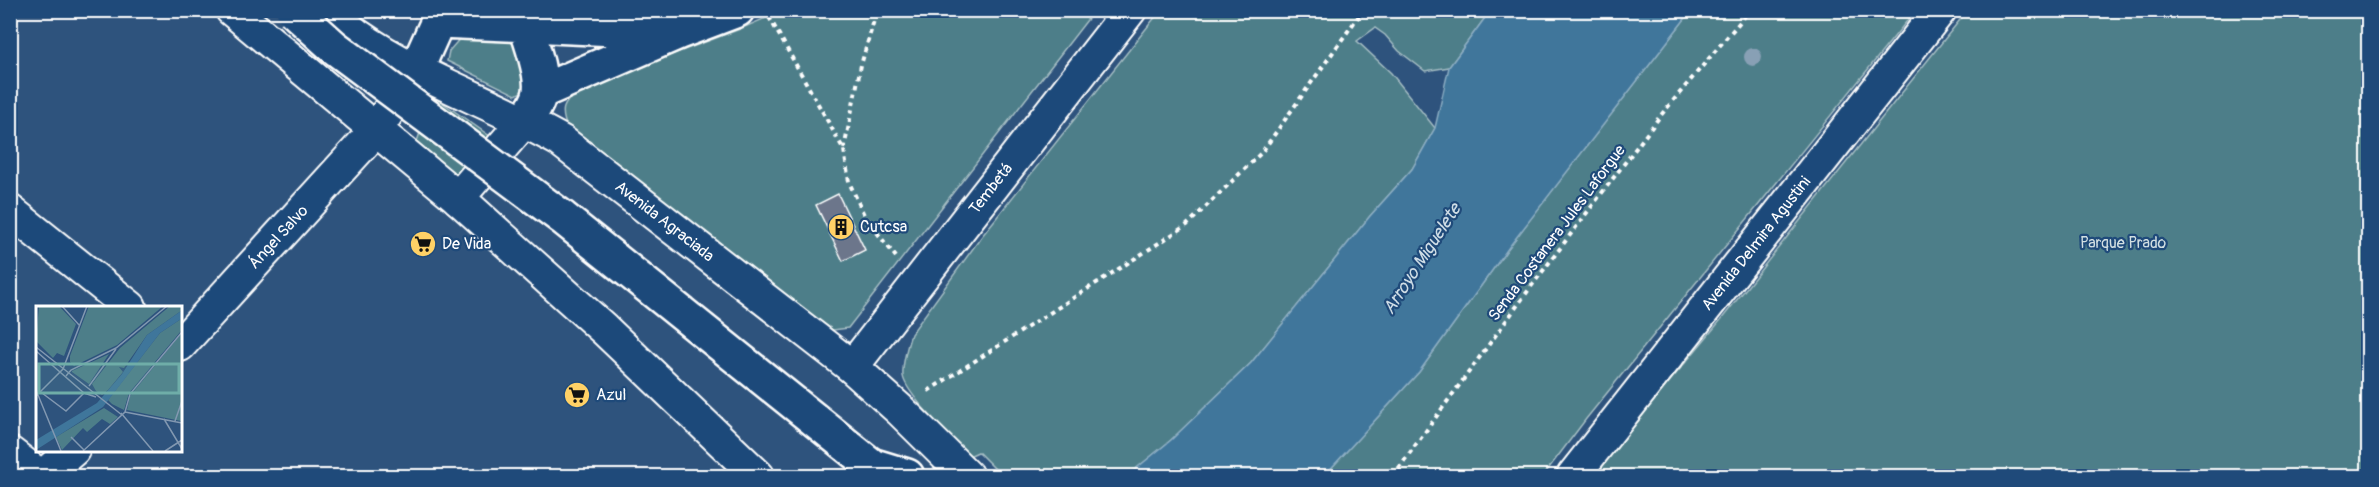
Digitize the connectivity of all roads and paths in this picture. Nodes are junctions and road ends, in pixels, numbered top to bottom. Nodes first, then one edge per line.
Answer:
1 (232, 10) edge
2 (293, 10) edge
3 (330, 10) edge
4 (738, 10) edge
5 (765, 10) edge
6 (877, 10) edge
7 (1130, 10) edge
8 (1363, 10) edge
9 (1750, 10) edge
10 (1940, 10) edge
11 (441, 16) edge
12 (523, 18) edge
13 (679, 32) junction
14 (416, 70) junction
15 (540, 92) junction
16 (525, 120) junction
17 (375, 131) junction
18 (844, 150) junction
19 (458, 198) junction
20 (10, 211) edge
21 (916, 284) junction
22 (129, 306) edge
23 (182, 343) edge
24 (852, 367) junction
25 (900, 410) junction
26 (73, 451) edge
27 (10, 453) edge
28 (875, 471) edge
29 (42, 477) edge
30 (758, 477) edge
31 (908, 477) edge
32 (966, 477) edge
33 (1393, 477) edge
34 (1573, 477) edge

1 - 17 street
2 - 28 main road, bridge
3 - 14 street, Avenida Agraciada
4 - 13 main road
5 - 18 path
6 - 18 path
7 - 21 street, Tembetá
8 - 25 path
9 - 33 path, Senda Costanera Jules Laforgue
10 - 34 street, Avenida Delmira Agustini
11 - 12 main road
11 - 14 main road
12 - 13 main road
12 - 15 main road
13 - 15 main road
14 - 16 street, Avenida Agraciada
14 - 17 street, Ángel Salvo
15 - 16 main road
16 - 19 street
16 - 24 street, Avenida Agraciada
17 - 19 street
17 - 23 street, Ángel Salvo
18 - 21 path
19 - 30 street
20 - 22 street
21 - 24 street, Tembetá
24 - 25 street, Avenida Agraciada
25 - 32 street, Avenida Agraciada
26 - 29 street
27 - 29 street
28 - 31 main road

